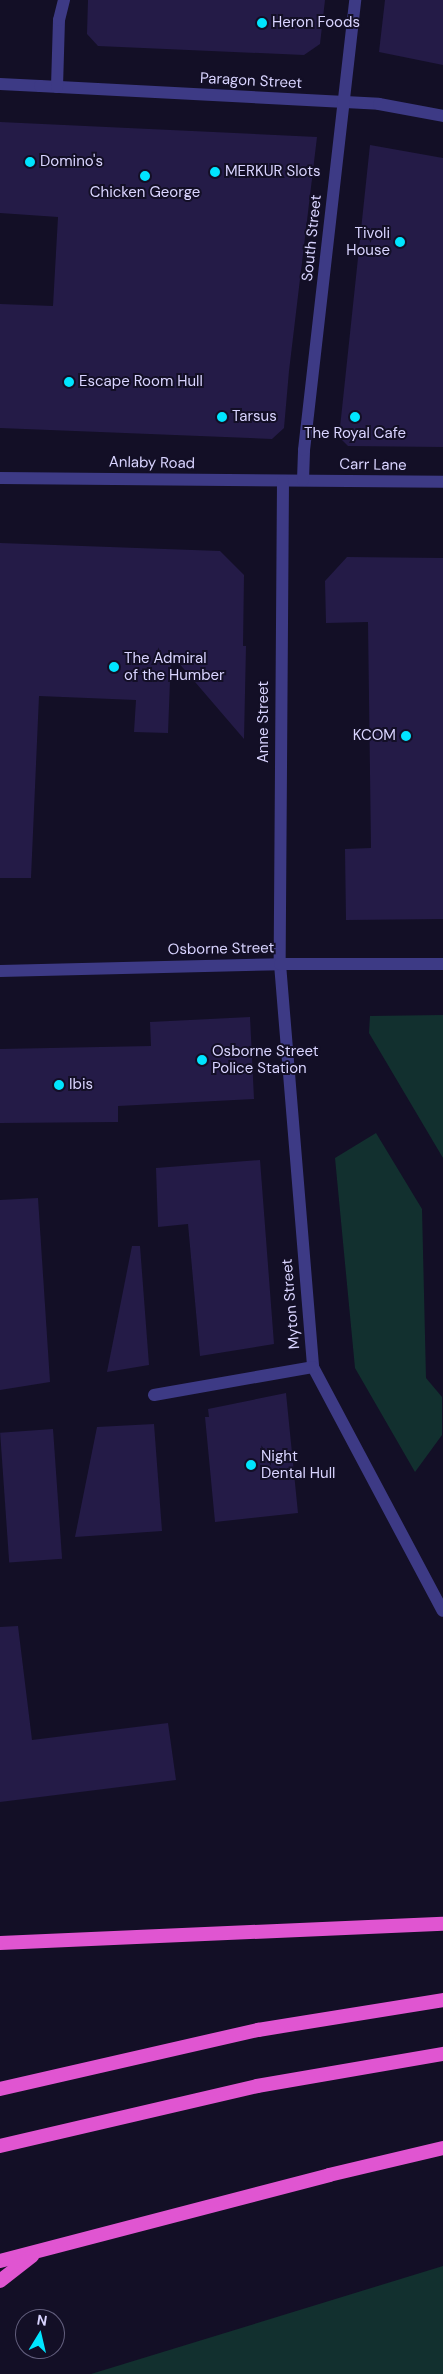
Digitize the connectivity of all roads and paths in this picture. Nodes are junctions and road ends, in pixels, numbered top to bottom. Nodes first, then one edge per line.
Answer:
1 (64, 0) edge
2 (355, 0) edge
3 (0, 84) edge
4 (57, 86) junction
5 (344, 103) junction
6 (443, 116) edge
7 (0, 478) edge
8 (303, 480) junction
9 (283, 481) junction
10 (443, 482) edge
11 (280, 964) junction
12 (443, 964) edge
13 (0, 971) edge
14 (313, 1367) junction
15 (154, 1395) dead end
16 (443, 1611) edge
17 (443, 1924) edge
18 (4, 1941) edge
19 (443, 2000) edge
20 (443, 2054) edge
21 (0, 2089) edge
22 (0, 2146) edge
23 (443, 2148) edge
24 (36, 2252) junction
25 (0, 2261) edge
26 (0, 2281) edge

1 - 4 street
2 - 5 street, South Street
3 - 4 street, Paragon Street
4 - 5 street, Paragon Street
5 - 6 street, Paragon Street
5 - 8 street, South Street
7 - 9 street, Anlaby Road
8 - 9 street, Anlaby Road
8 - 10 street, Carr Lane
9 - 11 street, Anne Street
11 - 12 street, Osborne Street
11 - 13 street, Osborne Street
11 - 14 street, Myton Street
14 - 15 street
14 - 16 street, Myton Street
17 - 18 highway
19 - 21 highway
20 - 22 highway
23 - 24 highway
24 - 25 highway
24 - 26 highway

